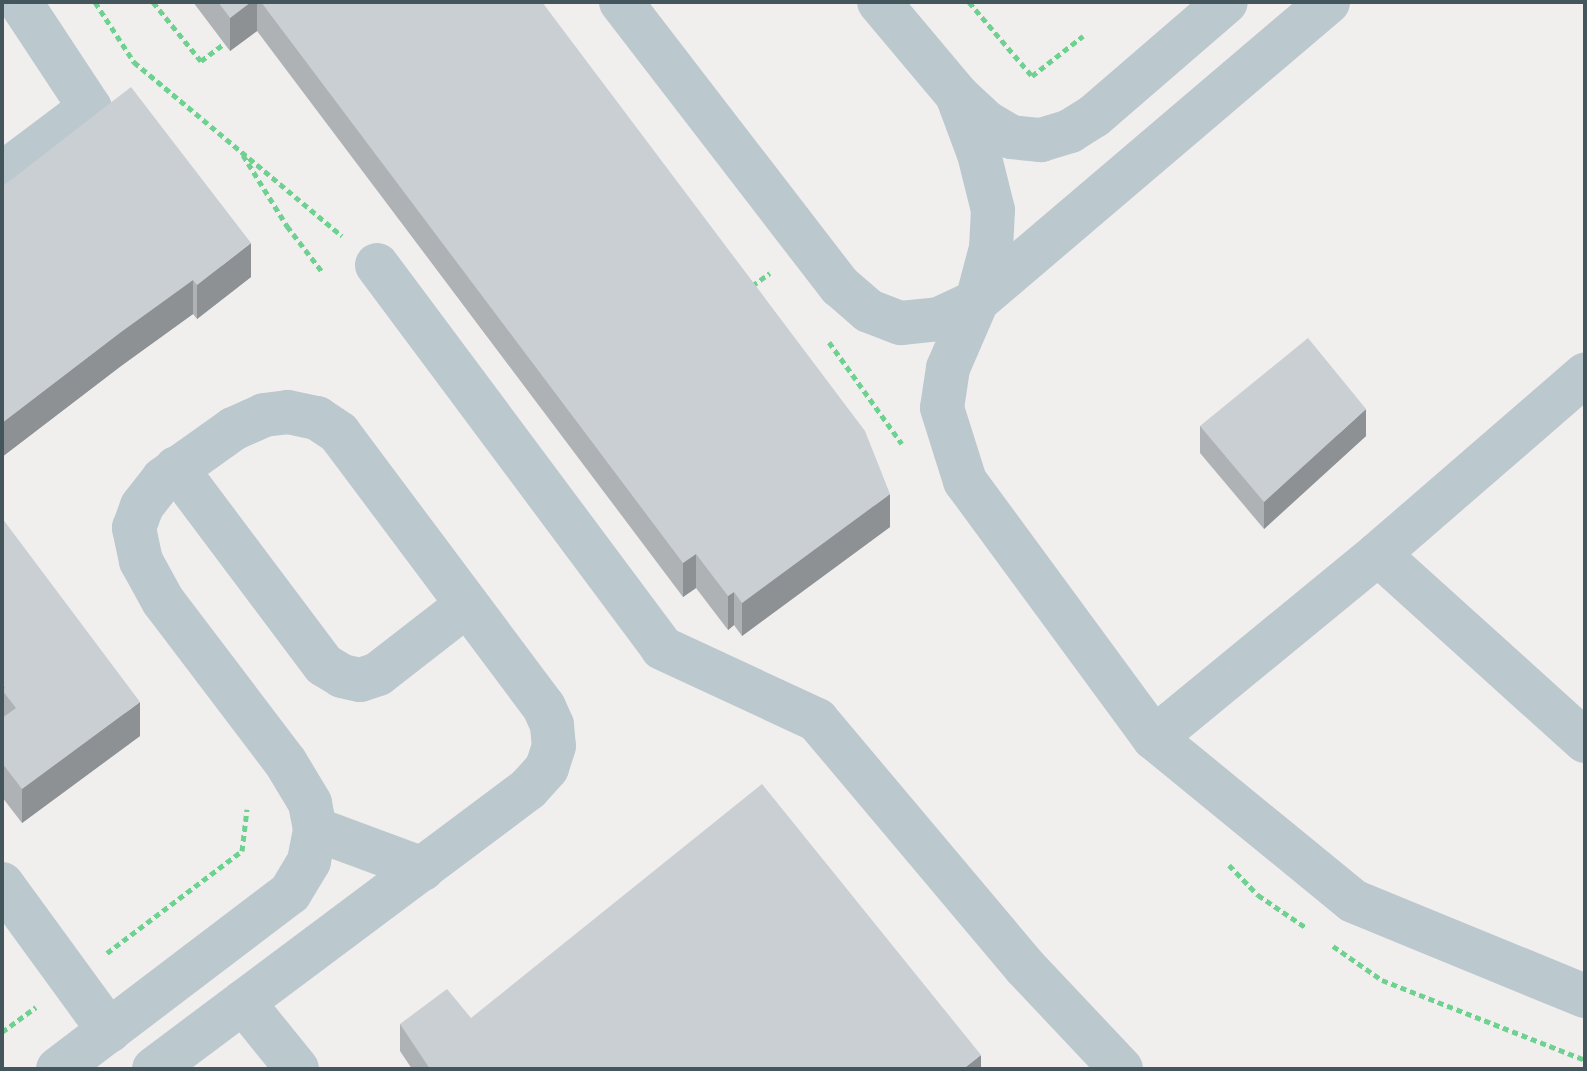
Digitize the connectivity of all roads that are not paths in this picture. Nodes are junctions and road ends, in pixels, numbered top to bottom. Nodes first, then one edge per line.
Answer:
1 (20, 2) edge
2 (621, 2) edge
3 (879, 2) edge
4 (1226, 2) edge
5 (1328, 2) edge
6 (957, 95) junction
7 (2, 174) edge
8 (377, 265) road end
9 (977, 301) junction
10 (1585, 375) edge
11 (176, 468) junction
12 (1378, 554) junction
13 (467, 605) junction
14 (1154, 738) junction
15 (1585, 741) edge
16 (315, 829) junction
17 (423, 869) junction
18 (2, 884) edge
19 (1585, 996) edge
20 (243, 1002) junction
21 (109, 1031) junction
22 (58, 1069) edge
23 (154, 1069) edge
24 (297, 1069) edge
25 (1121, 1069) edge

1 - 7 street
2 - 9 street
3 - 6 street
4 - 6 street
5 - 9 street
6 - 9 street
8 - 25 street
9 - 14 street
10 - 12 street
11 - 13 street
11 - 13 street
11 - 16 street
12 - 14 street
12 - 15 street
13 - 17 street
14 - 19 street
16 - 17 street
16 - 21 street
17 - 20 street
18 - 21 street
20 - 23 street
20 - 24 street
21 - 22 street

